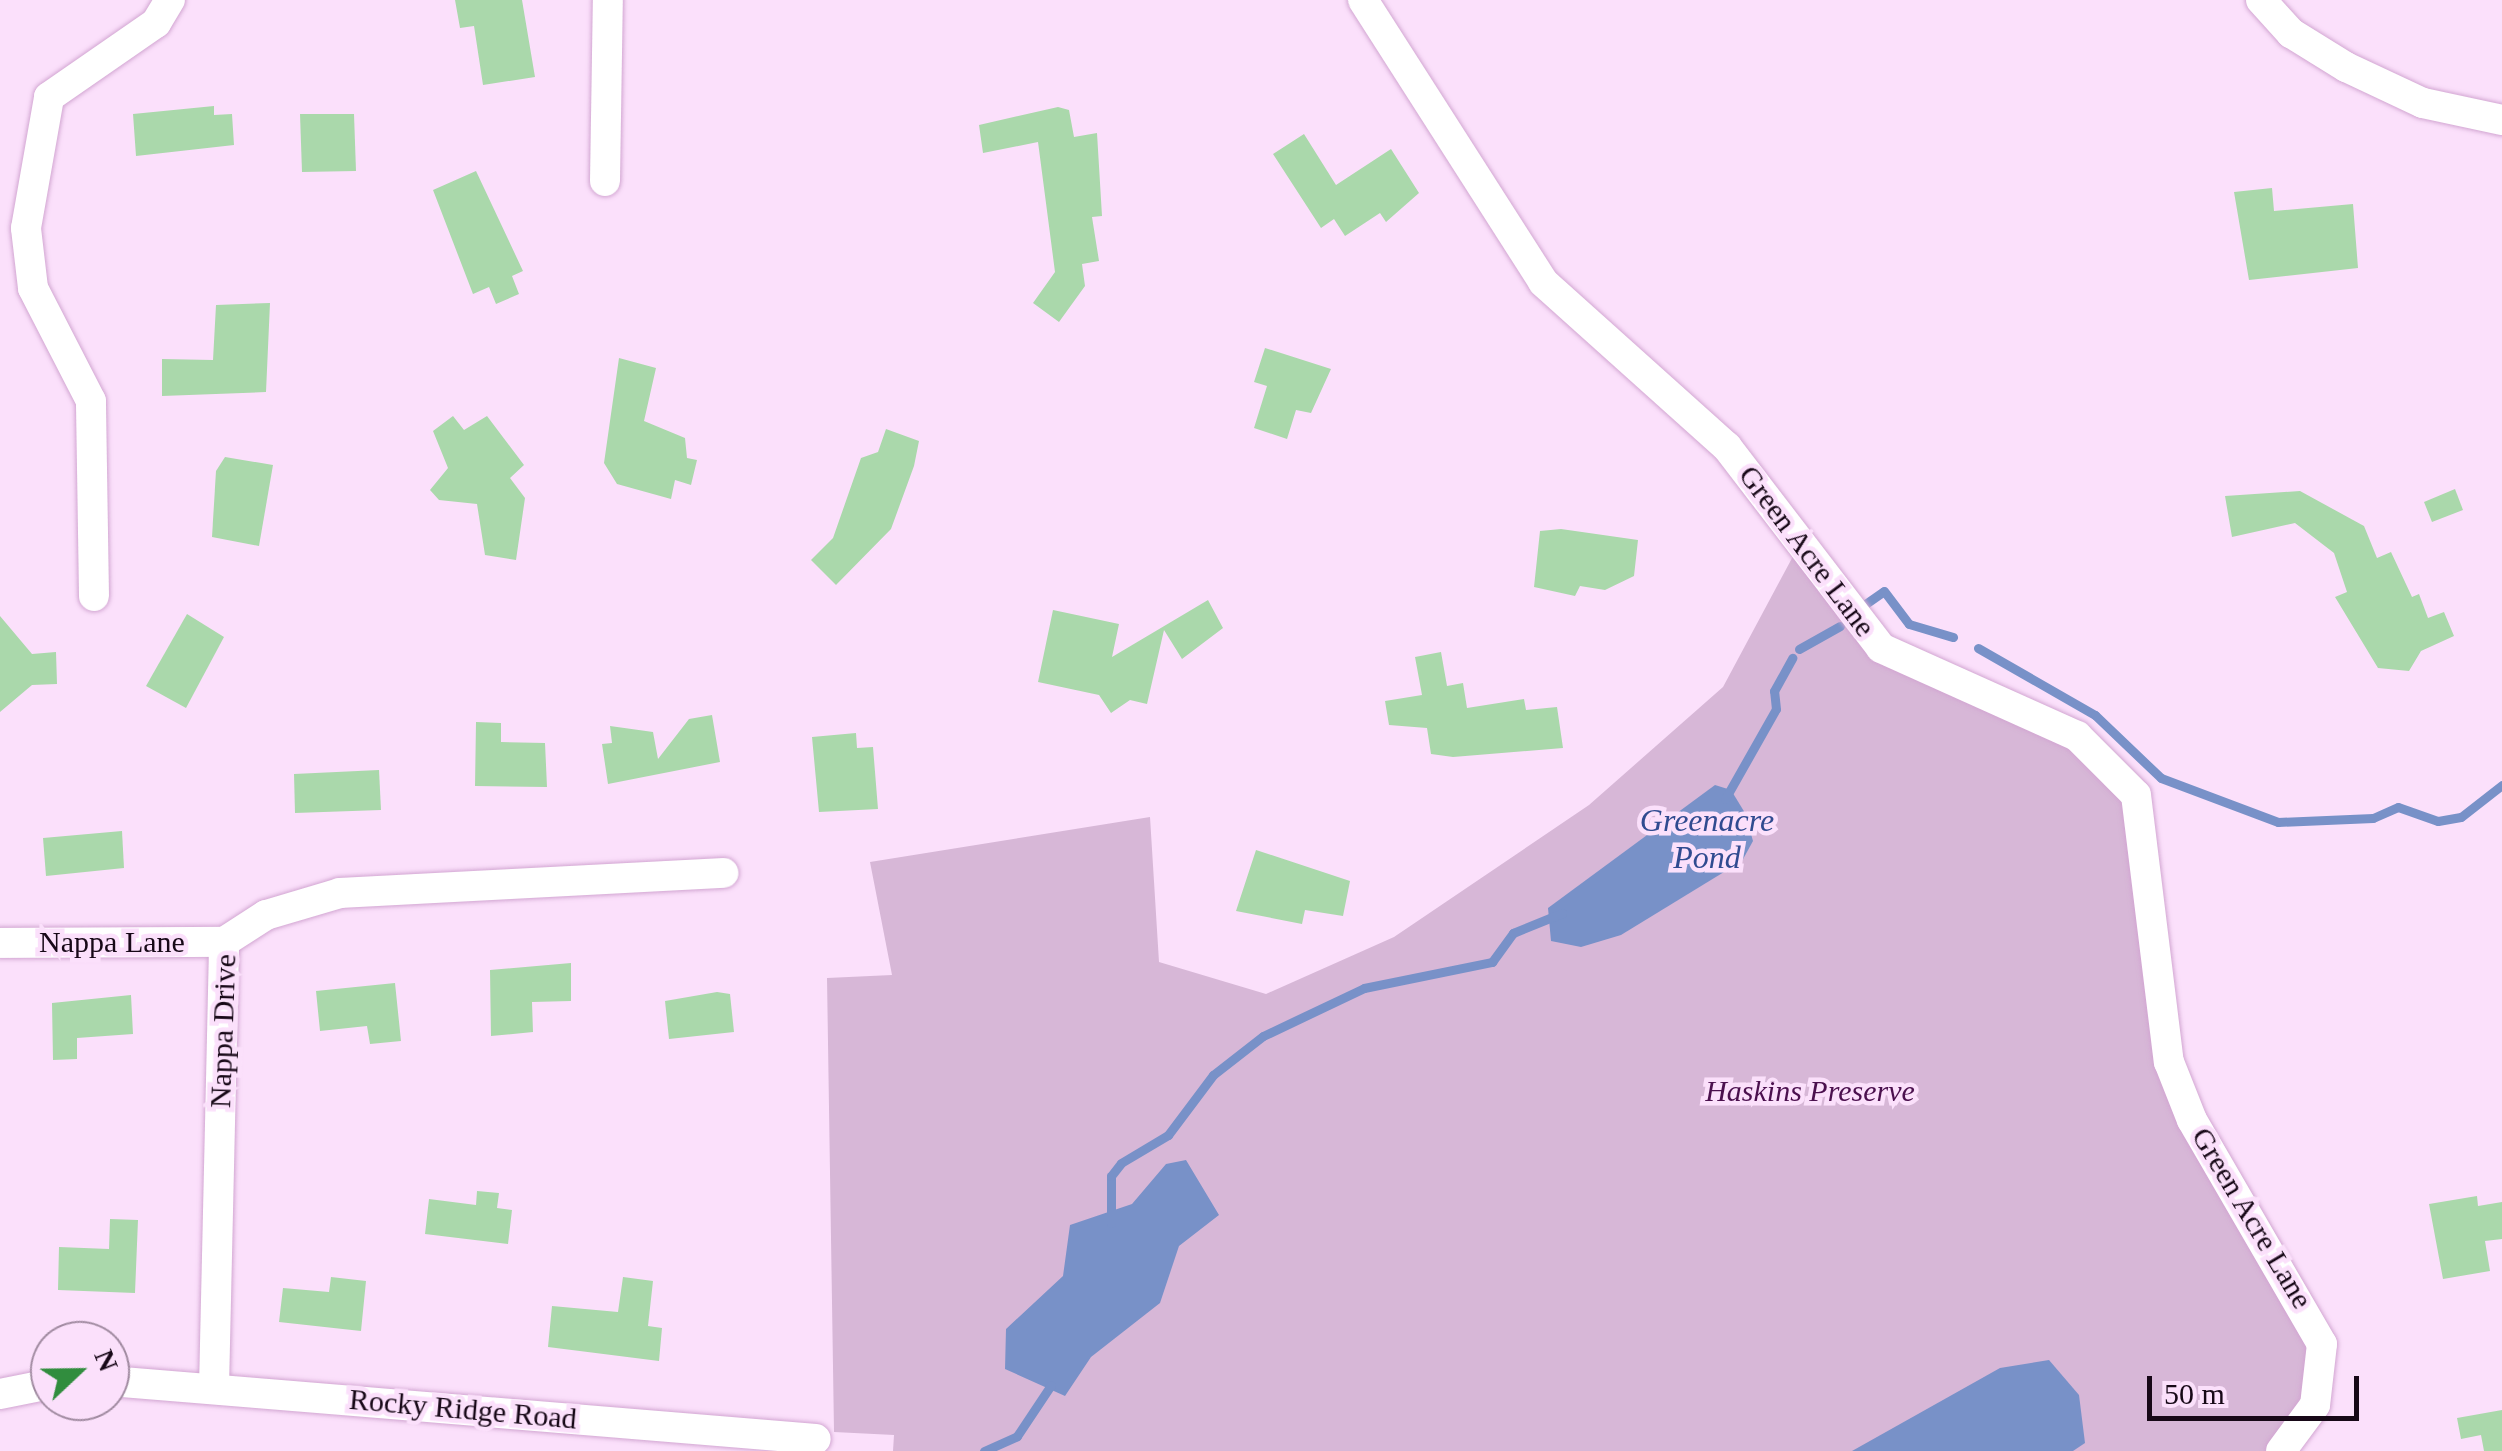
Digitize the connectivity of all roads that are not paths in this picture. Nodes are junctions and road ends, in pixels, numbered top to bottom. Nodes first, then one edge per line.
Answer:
1 (170, 0) edge
2 (608, 0) edge
3 (1363, 0) edge
4 (2261, 0) edge
5 (2502, 120) edge
6 (605, 181) dead end
7 (94, 596) dead end
8 (723, 873) dead end
9 (224, 942) junction
10 (0, 943) edge
11 (130, 1382) edge
12 (30, 1388) edge
13 (214, 1388) junction
14 (0, 1394) edge
15 (816, 1439) dead end
16 (2281, 1451) edge

1 - 7 street
2 - 6 street
3 - 16 street, Green Acre Lane
4 - 5 street
8 - 9 street, Nappa Drive
9 - 10 street, Nappa Lane
9 - 13 street, Nappa Drive
11 - 13 street, Rocky Ridge Road
12 - 14 street
13 - 15 street, Rocky Ridge Road

